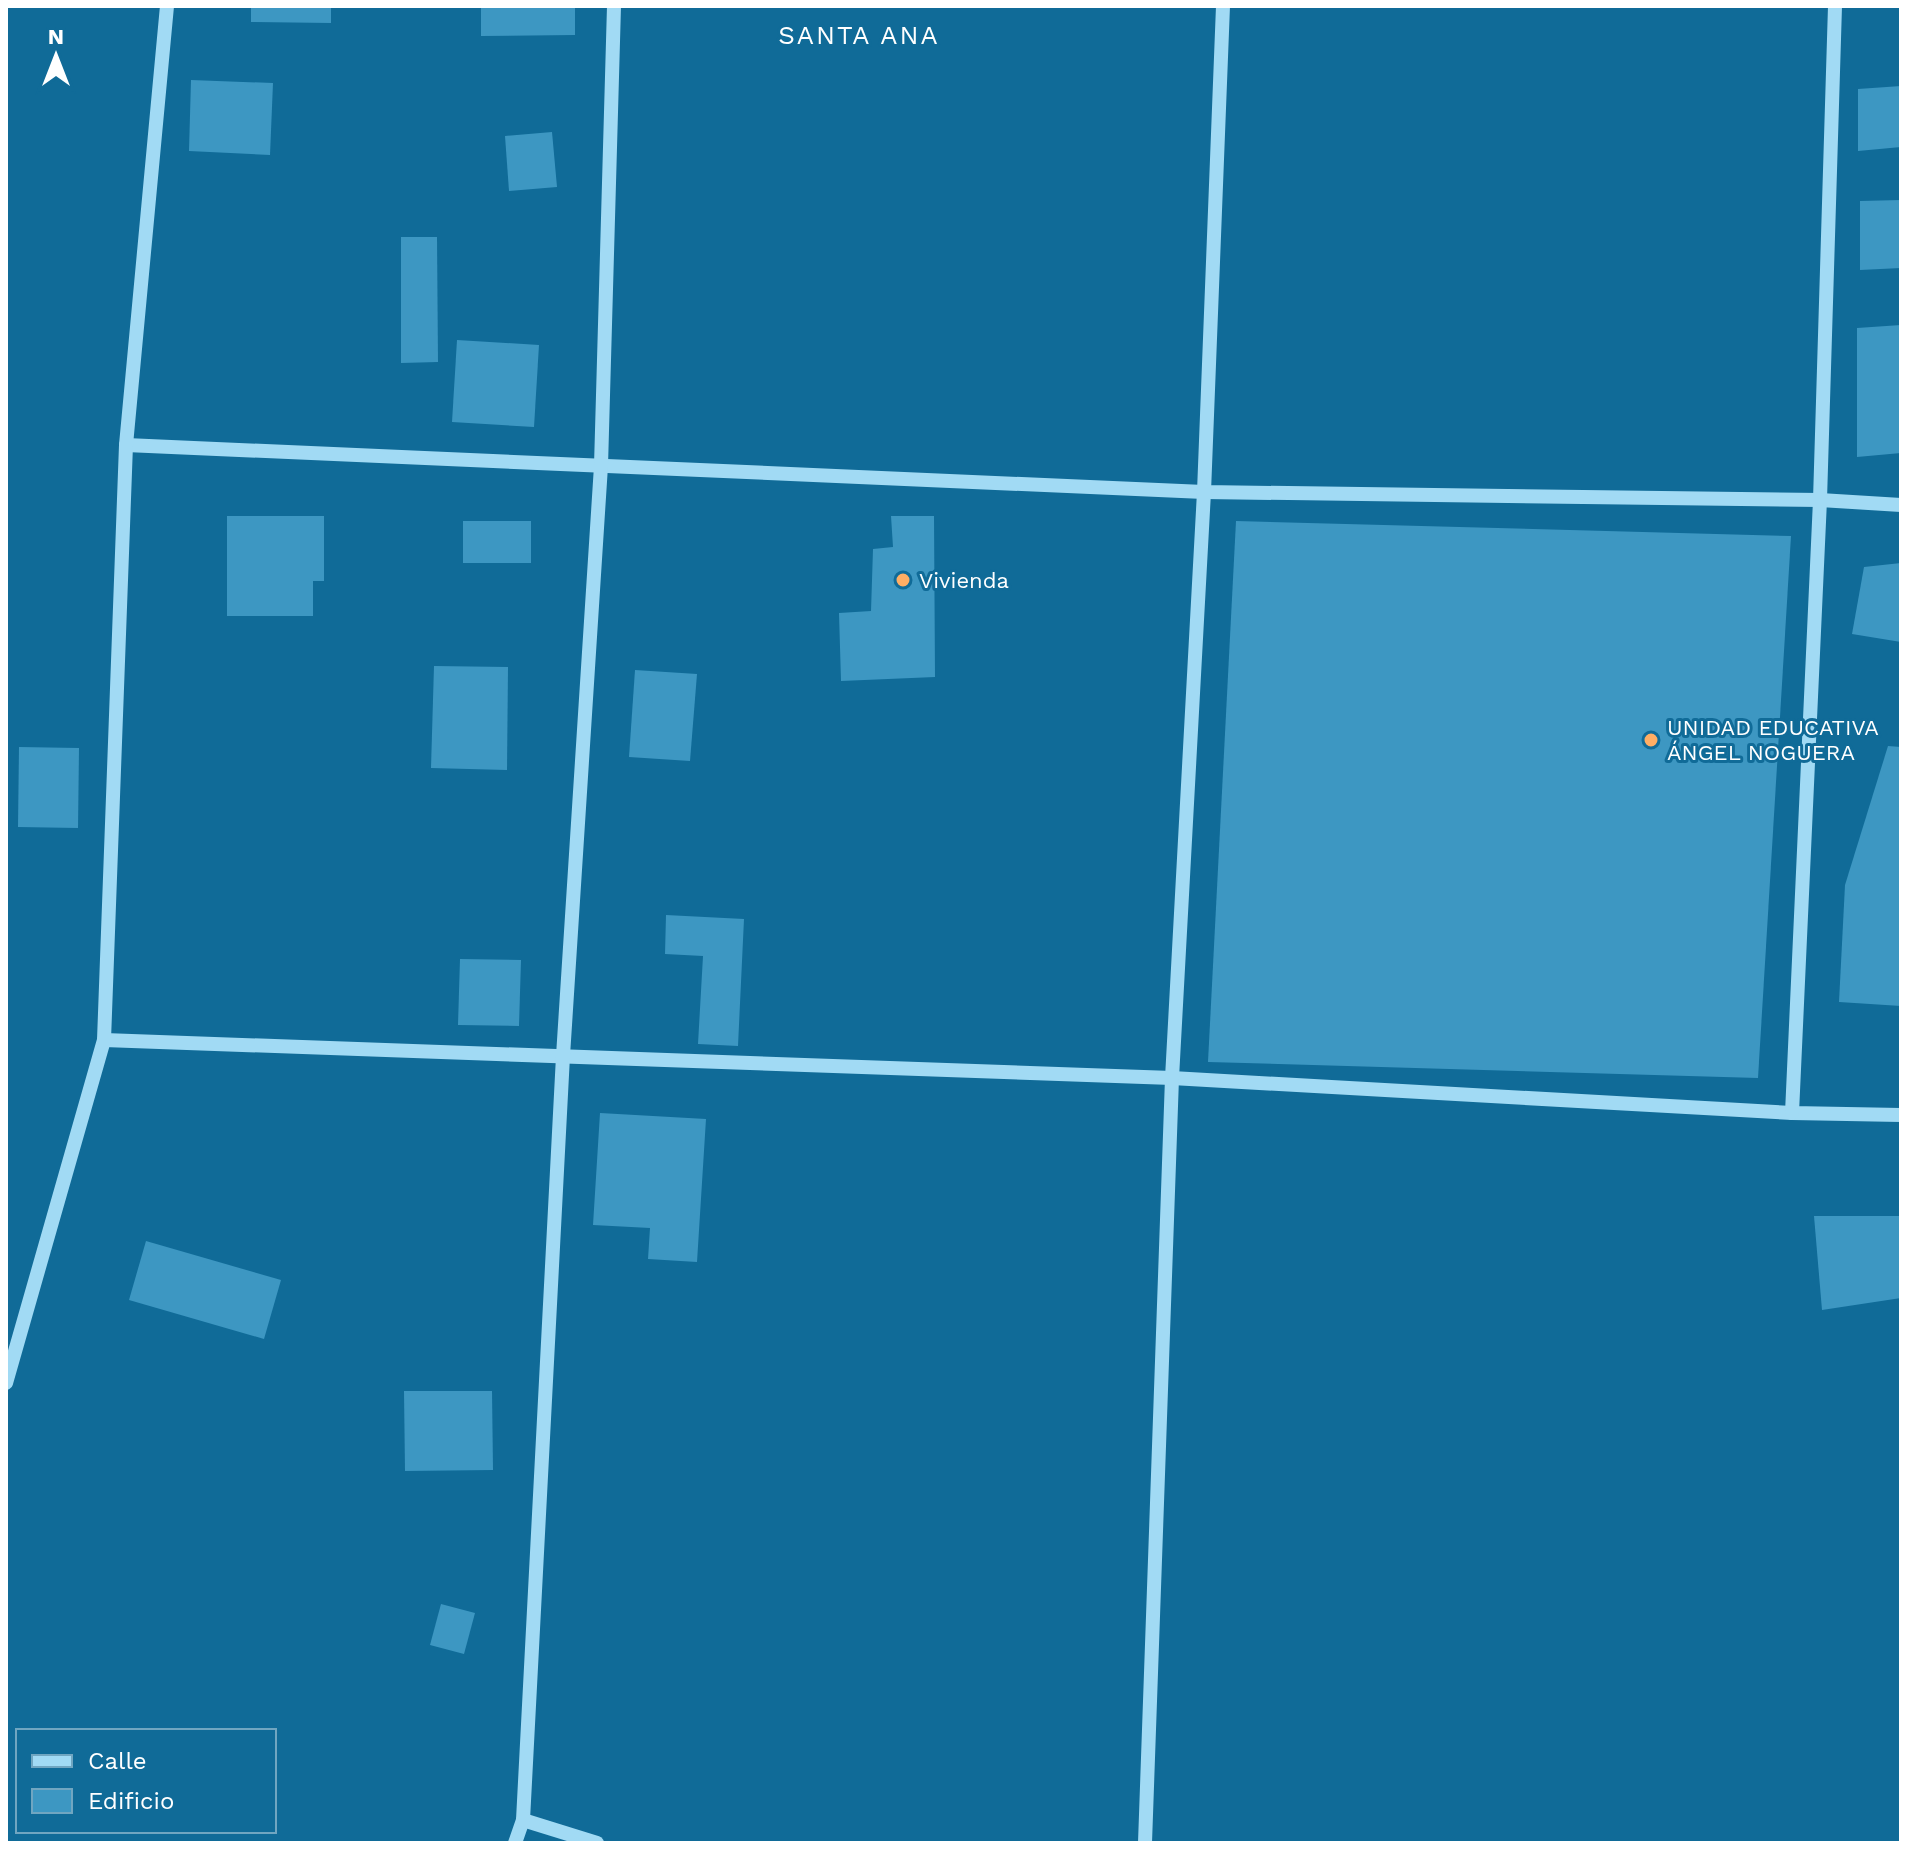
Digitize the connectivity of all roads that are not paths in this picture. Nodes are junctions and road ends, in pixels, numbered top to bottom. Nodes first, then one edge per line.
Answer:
1 (167, 6) edge
2 (614, 6) edge
3 (1223, 6) edge
4 (1835, 6) edge
5 (126, 445) junction
6 (601, 466) junction
7 (1204, 492) junction
8 (1820, 500) junction
9 (1901, 505) edge
10 (104, 1040) junction
11 (563, 1056) junction
12 (1172, 1078) junction
13 (1792, 1113) junction
14 (1901, 1115) edge
15 (6, 1383) edge
16 (523, 1820) junction
17 (515, 1843) edge
18 (597, 1843) edge
19 (1145, 1843) edge

1 - 5 street
2 - 6 street
3 - 7 street
4 - 8 street
5 - 6 street
5 - 10 street
6 - 7 street
6 - 11 street
7 - 8 street
7 - 12 street
8 - 9 street
8 - 13 street
10 - 11 street
10 - 15 street
11 - 12 street
11 - 16 street
12 - 13 street
12 - 19 street
13 - 14 street
16 - 17 street
16 - 18 street

